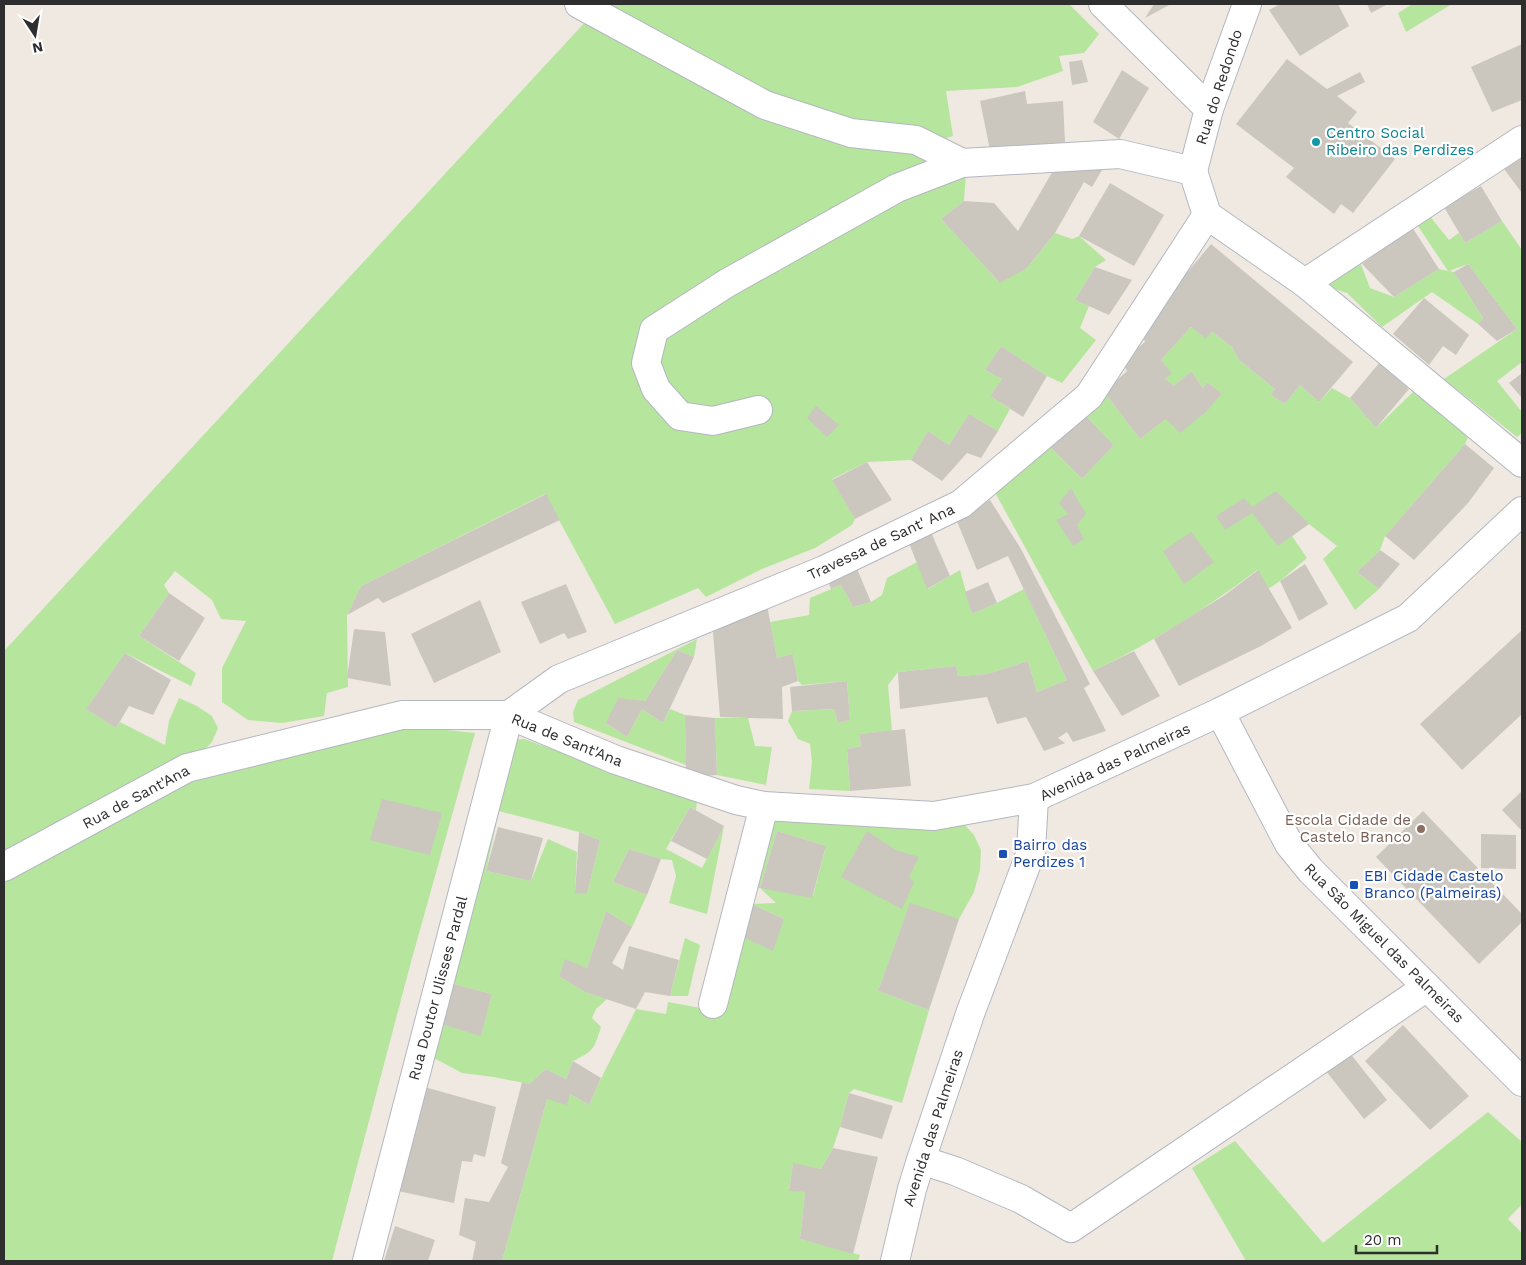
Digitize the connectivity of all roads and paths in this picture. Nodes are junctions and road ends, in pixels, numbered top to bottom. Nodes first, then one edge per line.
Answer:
1 (579, 4) edge
2 (1103, 4) edge
3 (1247, 4) edge
4 (1209, 109) junction
5 (1522, 140) edge
6 (962, 163) junction
7 (1193, 171) junction
8 (1207, 215) junction
9 (1305, 283) junction
10 (758, 410) dead end
11 (1522, 463) edge
12 (1522, 511) edge
13 (1220, 712) junction
14 (509, 716) junction
15 (1034, 798) junction
16 (764, 806) junction
17 (4, 867) edge
18 (1427, 987) junction
19 (712, 1004) dead end
20 (1522, 1082) edge
21 (920, 1160) junction
22 (367, 1261) edge
23 (895, 1261) edge

1 - 6 street
2 - 4 street
3 - 4 street, Rua do Redondo
4 - 7 street, Rua do Redondo
5 - 9 street
6 - 7 street
6 - 10 street
7 - 8 street
8 - 9 street
8 - 14 street, Travessa de Sant' Ana
9 - 11 street
12 - 13 street, Avenida das Palmeiras
13 - 15 street, Avenida das Palmeiras
13 - 18 street, Rua São Miguel das Palmeiras
14 - 16 street, Rua de Sant'Ana
14 - 17 street, Rua de Sant'Ana
14 - 22 street, Rua Doutor Ulisses Pardal
15 - 16 street, Rua de Sant'Ana
15 - 21 street, Avenida das Palmeiras
16 - 19 street
18 - 20 street, Rua São Miguel das Palmeiras
18 - 21 street
21 - 23 street, Avenida das Palmeiras

